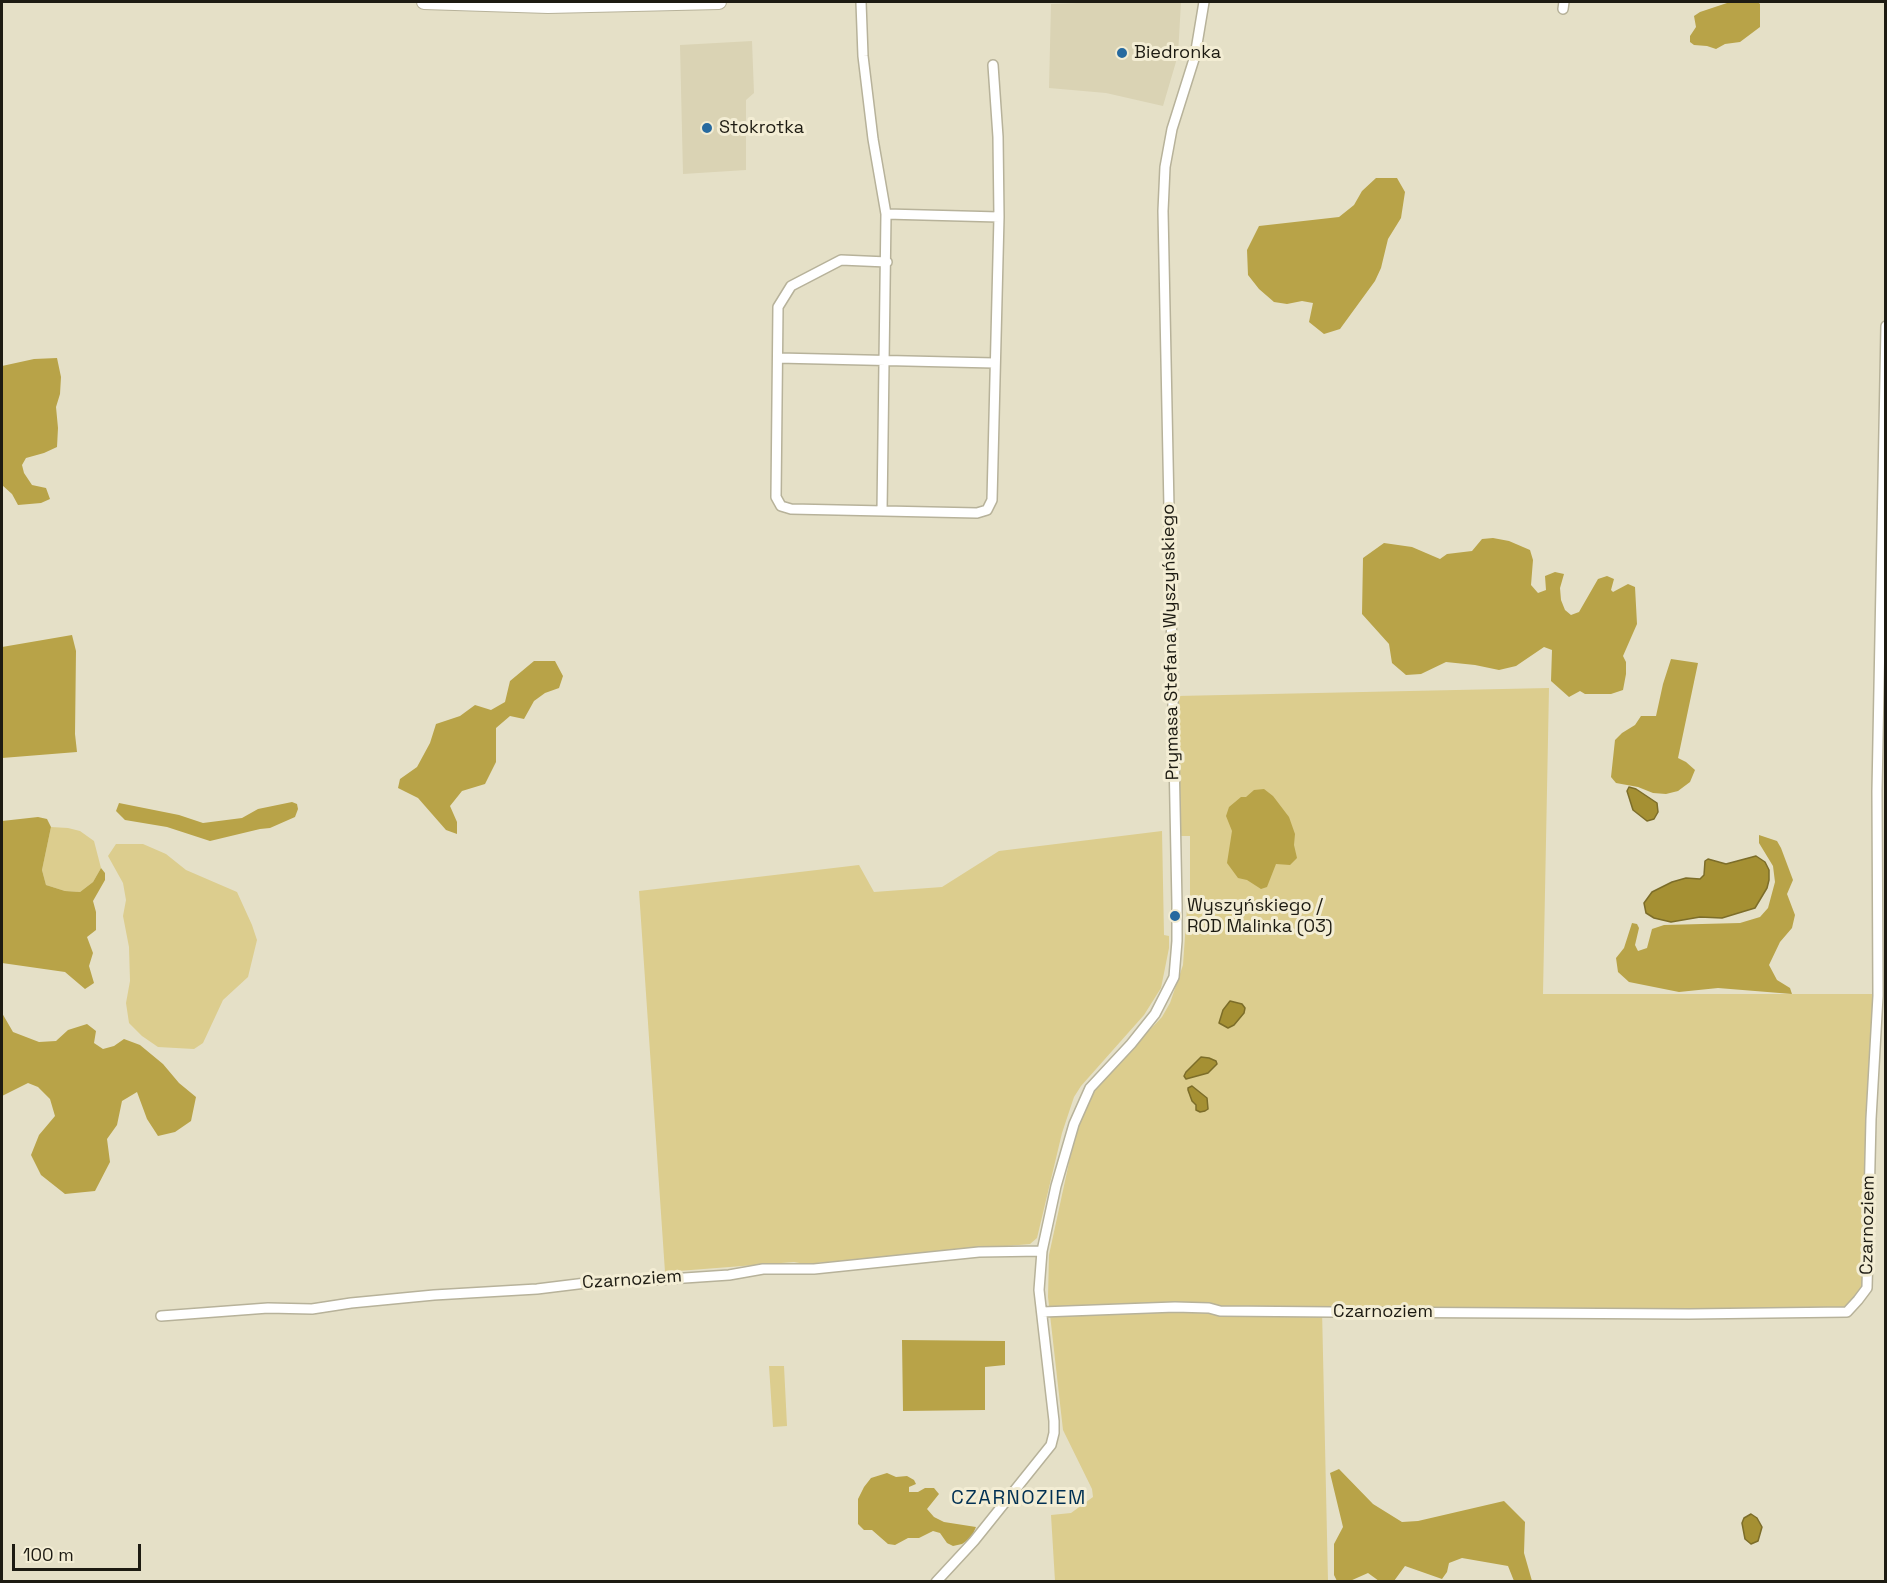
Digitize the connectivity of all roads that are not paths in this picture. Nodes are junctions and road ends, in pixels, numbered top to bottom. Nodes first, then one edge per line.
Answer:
1 (424, 2) edge
2 (719, 2) edge
3 (861, 2) edge
4 (1204, 2) edge
5 (993, 65) dead end
6 (886, 214) junction
7 (999, 217) junction
8 (887, 262) junction
9 (1886, 326) edge
10 (778, 358) junction
11 (886, 361) junction
12 (994, 363) junction
13 (882, 511) junction
14 (1042, 1251) junction
15 (1041, 1312) junction
16 (161, 1316) dead end
17 (936, 1581) edge

1 - 2 main road
3 - 6 street
4 - 14 street, Prymasa Stefana Wyszyńskiego
5 - 7 street
6 - 7 street
6 - 8 street
7 - 12 street
8 - 10 street
8 - 11 street
9 - 15 street, Czarnoziem
10 - 11 street
10 - 13 street
11 - 12 street
11 - 13 street
12 - 13 street
14 - 15 street
14 - 16 street, Czarnoziem
15 - 17 street

